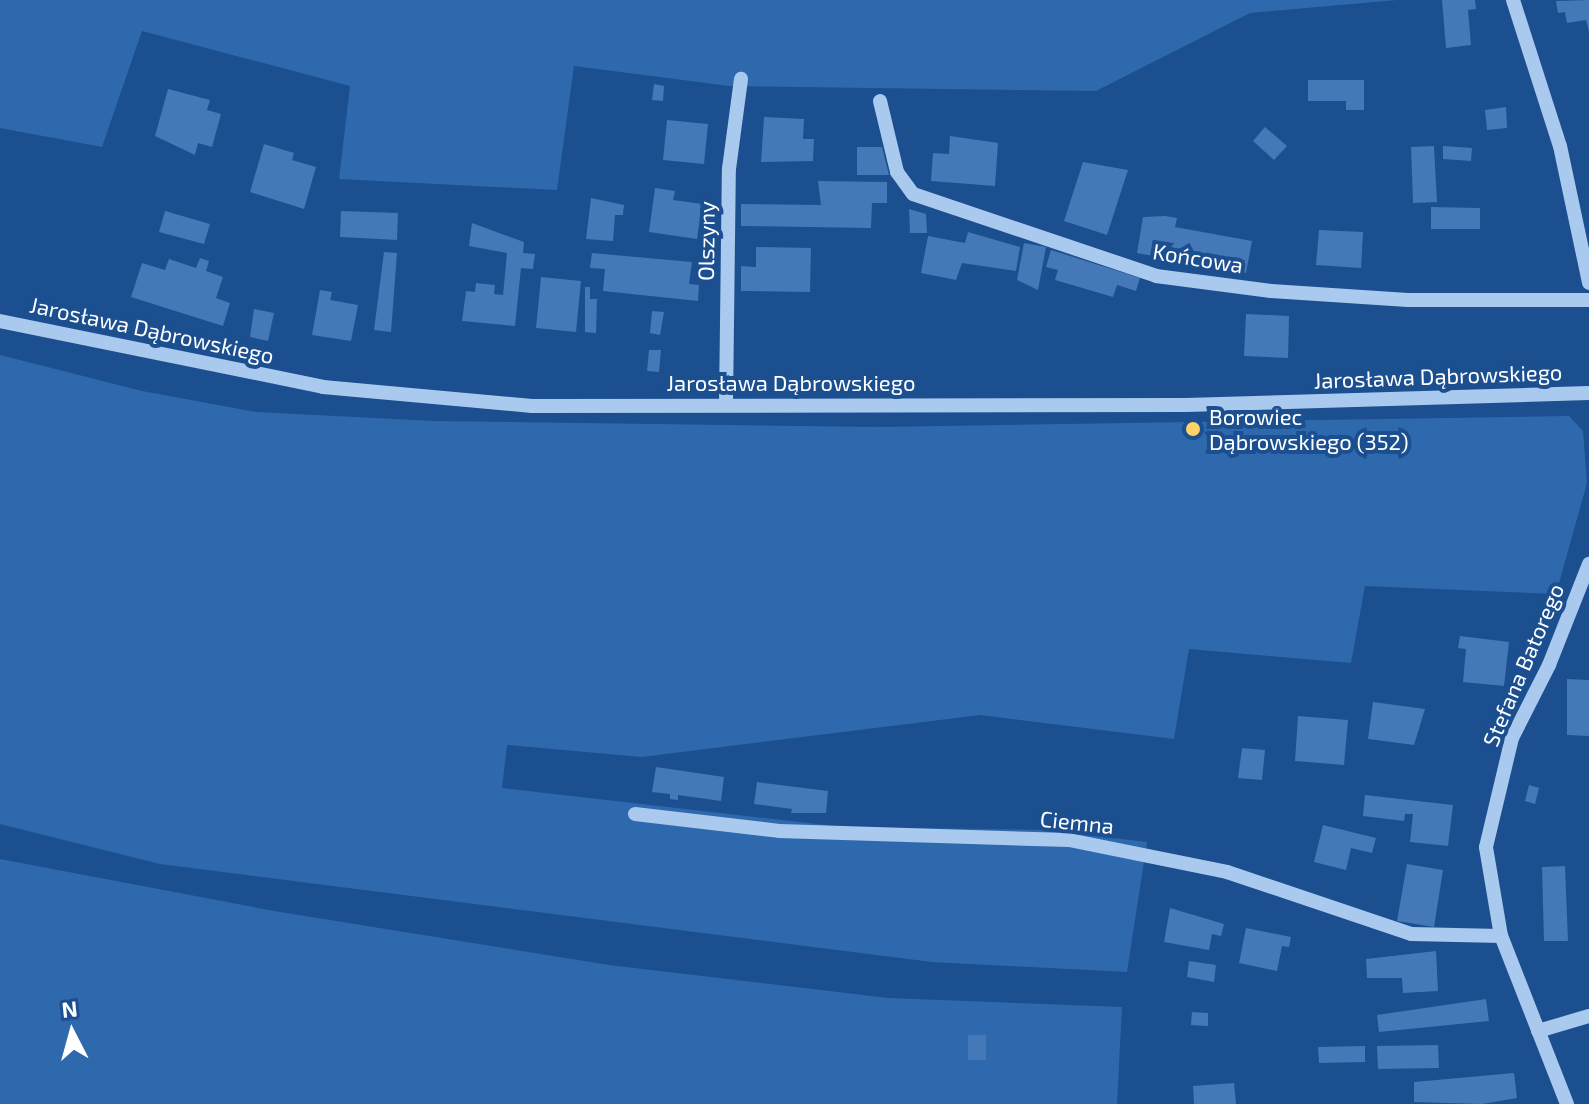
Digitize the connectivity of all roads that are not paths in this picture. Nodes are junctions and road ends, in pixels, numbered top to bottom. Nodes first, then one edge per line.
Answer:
1 (1513, 0) edge
2 (741, 79) dead end
3 (880, 101) dead end
4 (1589, 283) edge
5 (1589, 300) edge
6 (0, 321) edge
7 (1589, 393) edge
8 (726, 404) junction
9 (1589, 564) edge
10 (635, 814) dead end
11 (1501, 936) junction
12 (1589, 1016) edge
13 (1538, 1031) junction
14 (1567, 1104) edge

1 - 4 street
2 - 8 street, Olszyny
3 - 5 street, Końcowa
6 - 8 street, Jarosława Dąbrowskiego
7 - 8 street, Jarosława Dąbrowskiego
9 - 11 street, Stefana Batorego
10 - 11 street, Ciemna
11 - 13 street, Stefana Batorego
12 - 13 street
13 - 14 street, Stefana Batorego

